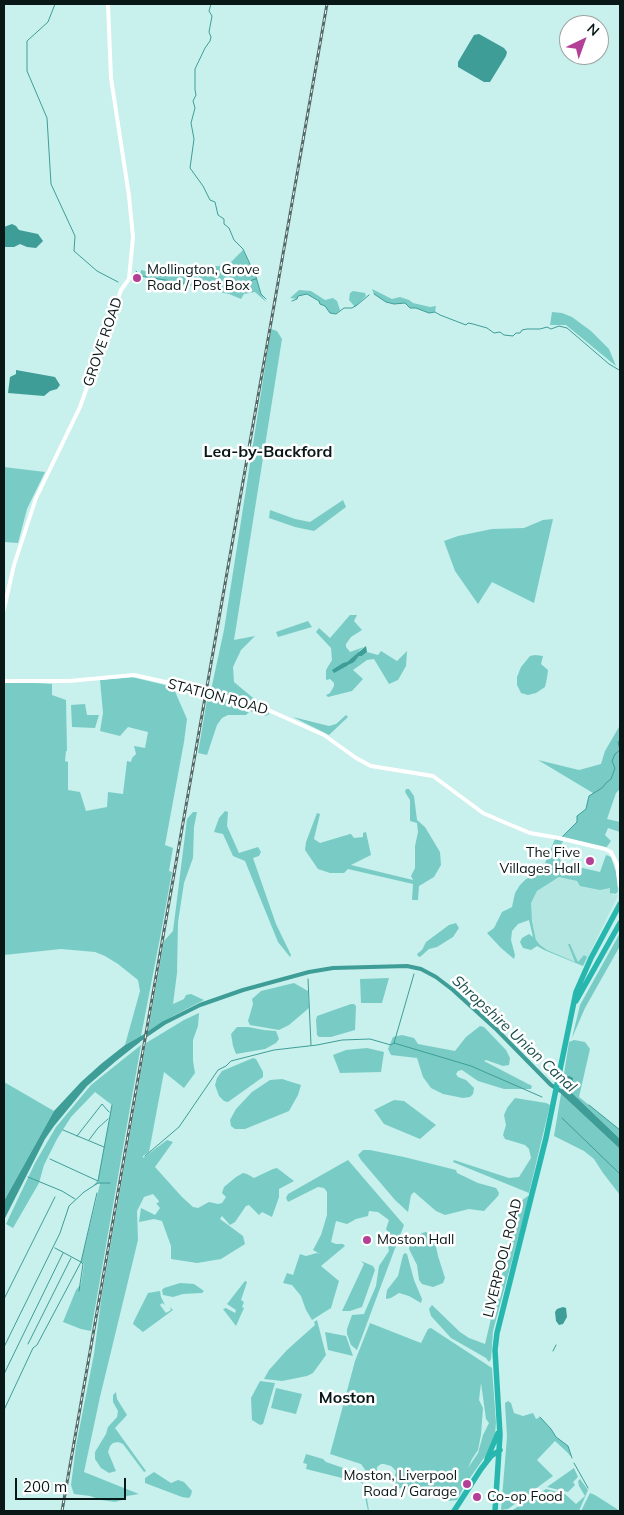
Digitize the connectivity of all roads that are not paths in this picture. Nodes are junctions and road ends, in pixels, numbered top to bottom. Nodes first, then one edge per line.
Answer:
1 (108, 4) edge
2 (4, 609) edge
3 (4, 680) edge
4 (620, 880) edge
5 (620, 886) edge
6 (620, 904) edge
7 (620, 923) edge
8 (575, 1003) junction
9 (500, 1423) junction
10 (500, 1450) junction
11 (481, 1469) junction
12 (456, 1510) edge
13 (495, 1511) edge

1 - 2 street, GROVE ROAD
3 - 4 street, STATION ROAD
4 - 5 street, STATION ROAD
6 - 8 highway, LIVERPOOL ROAD
7 - 8 highway, LIVERPOOL ROAD
8 - 9 highway, LIVERPOOL ROAD
9 - 10 highway, LIVERPOOL ROAD
9 - 11 highway
10 - 11 highway
10 - 13 highway, LIVERPOOL ROAD
11 - 12 highway

